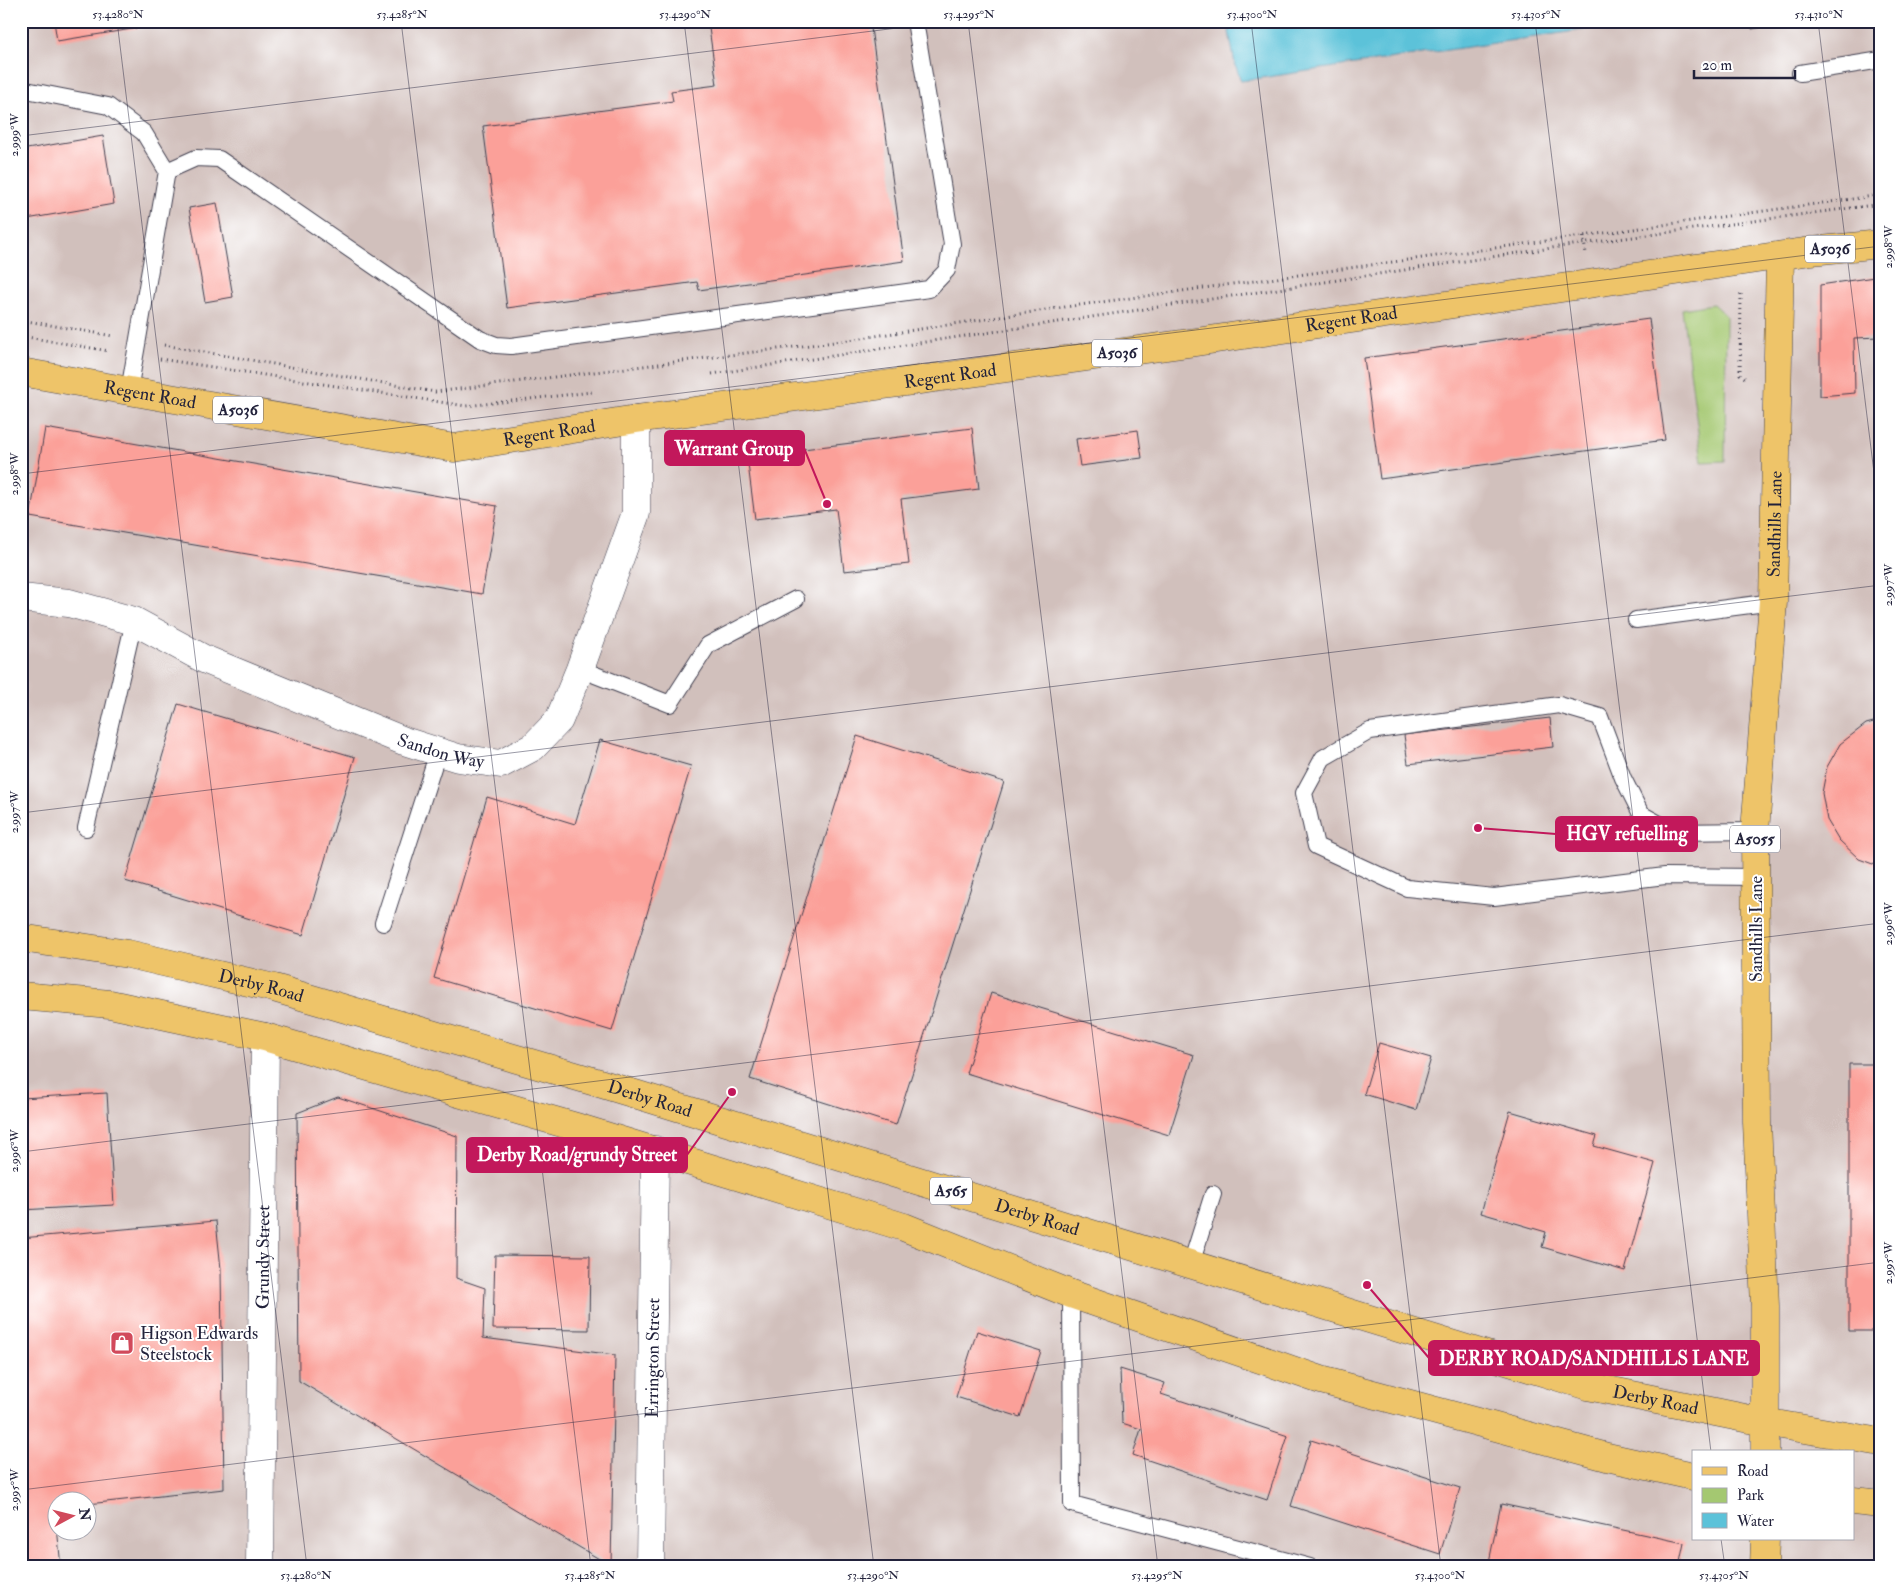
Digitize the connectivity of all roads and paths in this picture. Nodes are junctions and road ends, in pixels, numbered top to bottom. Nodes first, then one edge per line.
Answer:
1 (915, 21) edge
2 (1881, 60) edge
3 (1800, 73) dead end
4 (21, 89) edge
5 (168, 171) junction
6 (1881, 195) edge
7 (1881, 204) edge
8 (1583, 236) junction
9 (1584, 244) junction
10 (1881, 244) edge
11 (1780, 256) junction
12 (21, 320) edge
13 (21, 336) edge
14 (136, 348) junction
15 (21, 372) edge
16 (707, 375) dead end
17 (129, 391) junction
18 (600, 391) dead end
19 (636, 419) junction
20 (21, 598) edge
21 (796, 599) dead end
22 (1773, 602) junction
23 (1636, 620) dead end
24 (134, 621) junction
25 (580, 669) junction
26 (438, 752) junction
27 (86, 828) dead end
28 (1755, 831) junction
29 (1756, 877) junction
30 (383, 923) dead end
31 (21, 938) edge
32 (21, 996) edge
33 (265, 1037) junction
34 (655, 1150) junction
35 (1213, 1194) dead end
36 (1191, 1264) junction
37 (1071, 1294) junction
38 (1764, 1422) junction
39 (1881, 1442) edge
40 (1765, 1450) edge
41 (1692, 1476) edge
42 (1854, 1501) edge
43 (1881, 1504) edge
44 (1765, 1540) edge
45 (260, 1567) edge
46 (650, 1567) edge
47 (1310, 1567) edge
48 (1764, 1567) edge

1 - 5 lane
2 - 3 lane
4 - 5 lane
5 - 14 lane
6 - 8 path
7 - 9 path
8 - 9 path
8 - 14 path
9 - 16 path
10 - 11 main road, Regent Road / A5036
11 - 19 main road, Regent Road / A5036
11 - 22 main road, Sandhills Lane / A5055
12 - 14 path
13 - 14 path
14 - 17 lane
14 - 18 path
15 - 17 main road, Regent Road / A5036
17 - 19 main road, Regent Road / A5036
19 - 25 street, Sandon Way
20 - 24 street, Sandon Way
21 - 25 lane
22 - 23 lane
22 - 28 main road, Sandhills Lane / A5055
24 - 26 street, Sandon Way
24 - 27 lane
25 - 26 street, Sandon Way
26 - 30 lane
28 - 29 main road, Sandhills Lane / A5055
28 - 29 lane
29 - 38 main road, Sandhills Lane / A5055
31 - 36 main road, Derby Road / A565
32 - 33 main road
33 - 34 main road
33 - 45 street, Grundy Street
34 - 37 main road
34 - 46 street, Errington Street
35 - 36 lane
36 - 38 main road, Derby Road / A565
37 - 41 main road
37 - 47 lane
38 - 39 main road, Derby Road / A565
38 - 40 main road, Sandhills Lane / A5055
42 - 43 main road
44 - 48 main road

